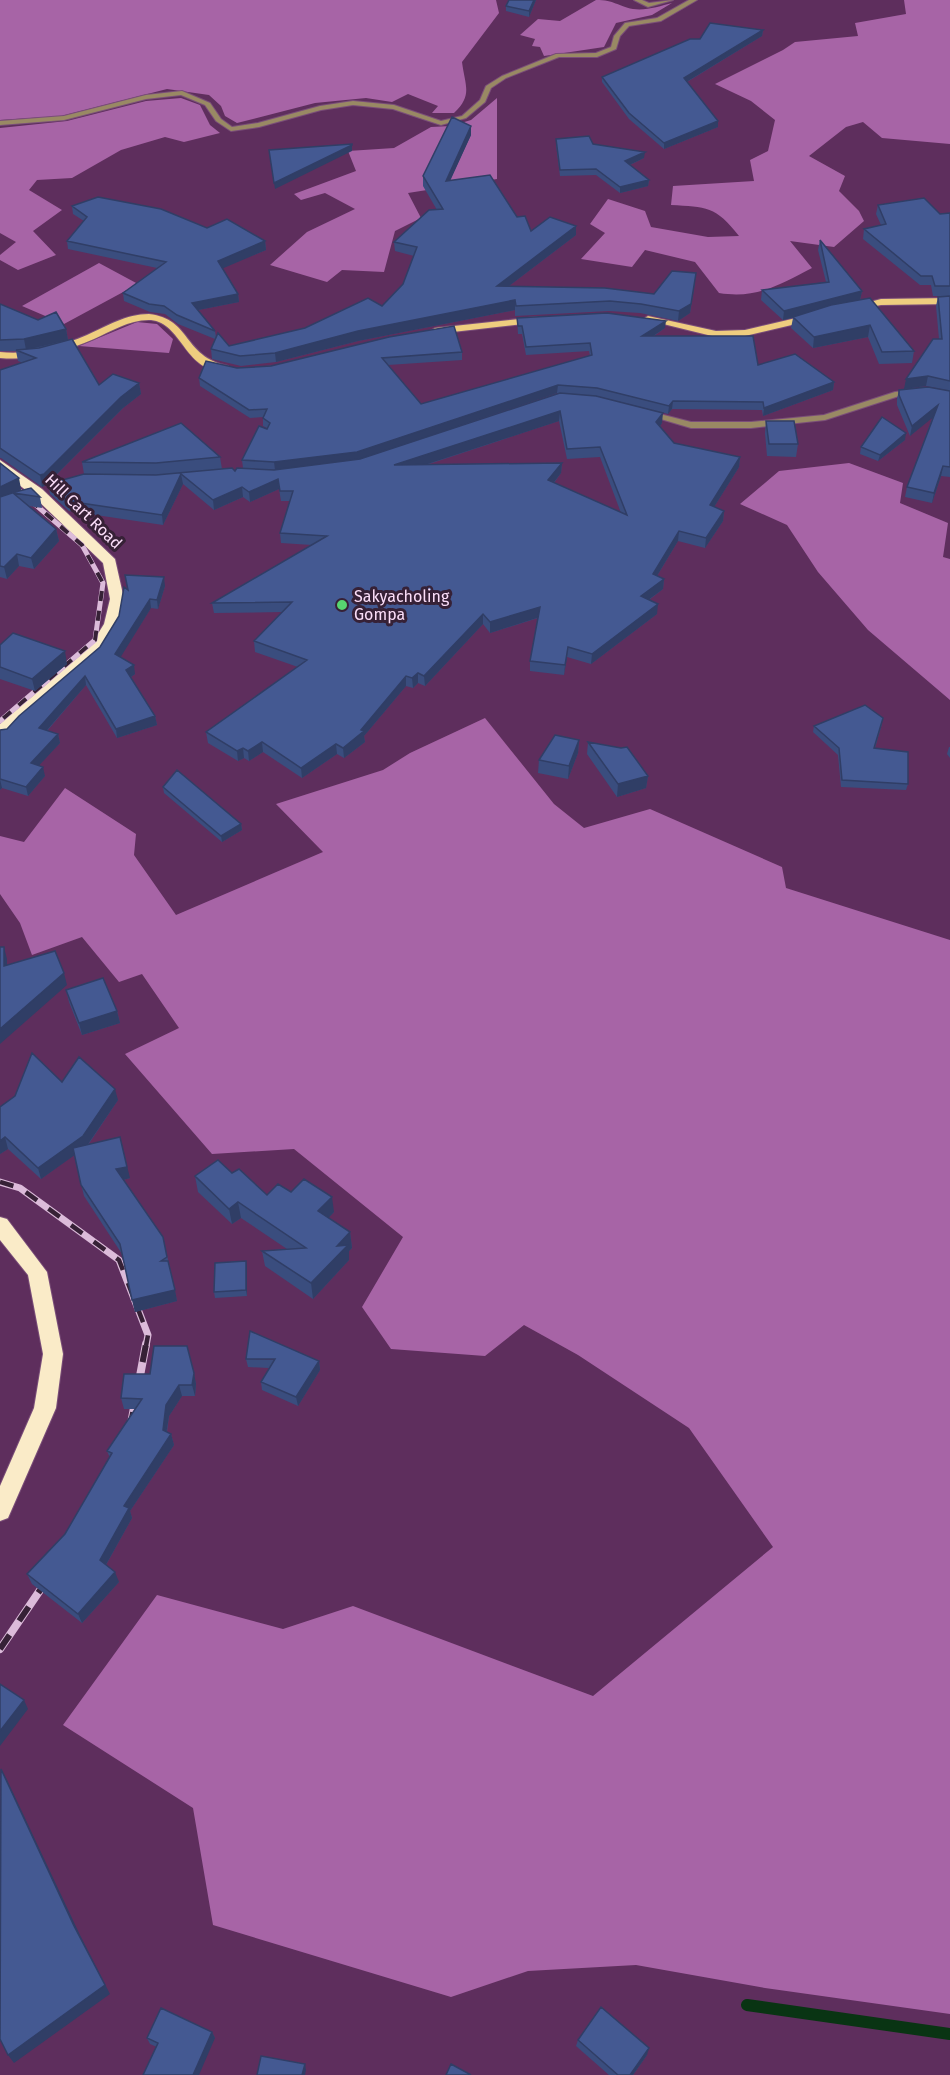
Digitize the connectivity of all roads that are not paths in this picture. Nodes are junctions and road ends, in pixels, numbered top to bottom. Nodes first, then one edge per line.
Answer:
1 (637, 0) edge
2 (669, 0) edge
3 (694, 0) edge
4 (0, 123) edge
5 (950, 301) edge
6 (848, 308) edge
7 (816, 316) edge
8 (633, 318) edge
9 (545, 320) edge
10 (425, 333) edge
11 (0, 356) edge
12 (235, 370) edge
13 (926, 391) edge
14 (641, 412) edge
15 (0, 464) edge
16 (0, 732) edge
17 (0, 1224) edge
18 (0, 1511) edge

1 - 2 street
3 - 4 street
5 - 6 main road
7 - 8 main road
9 - 10 main road
11 - 12 main road
13 - 14 street
15 - 16 highway, Hill Cart Road
17 - 18 highway

